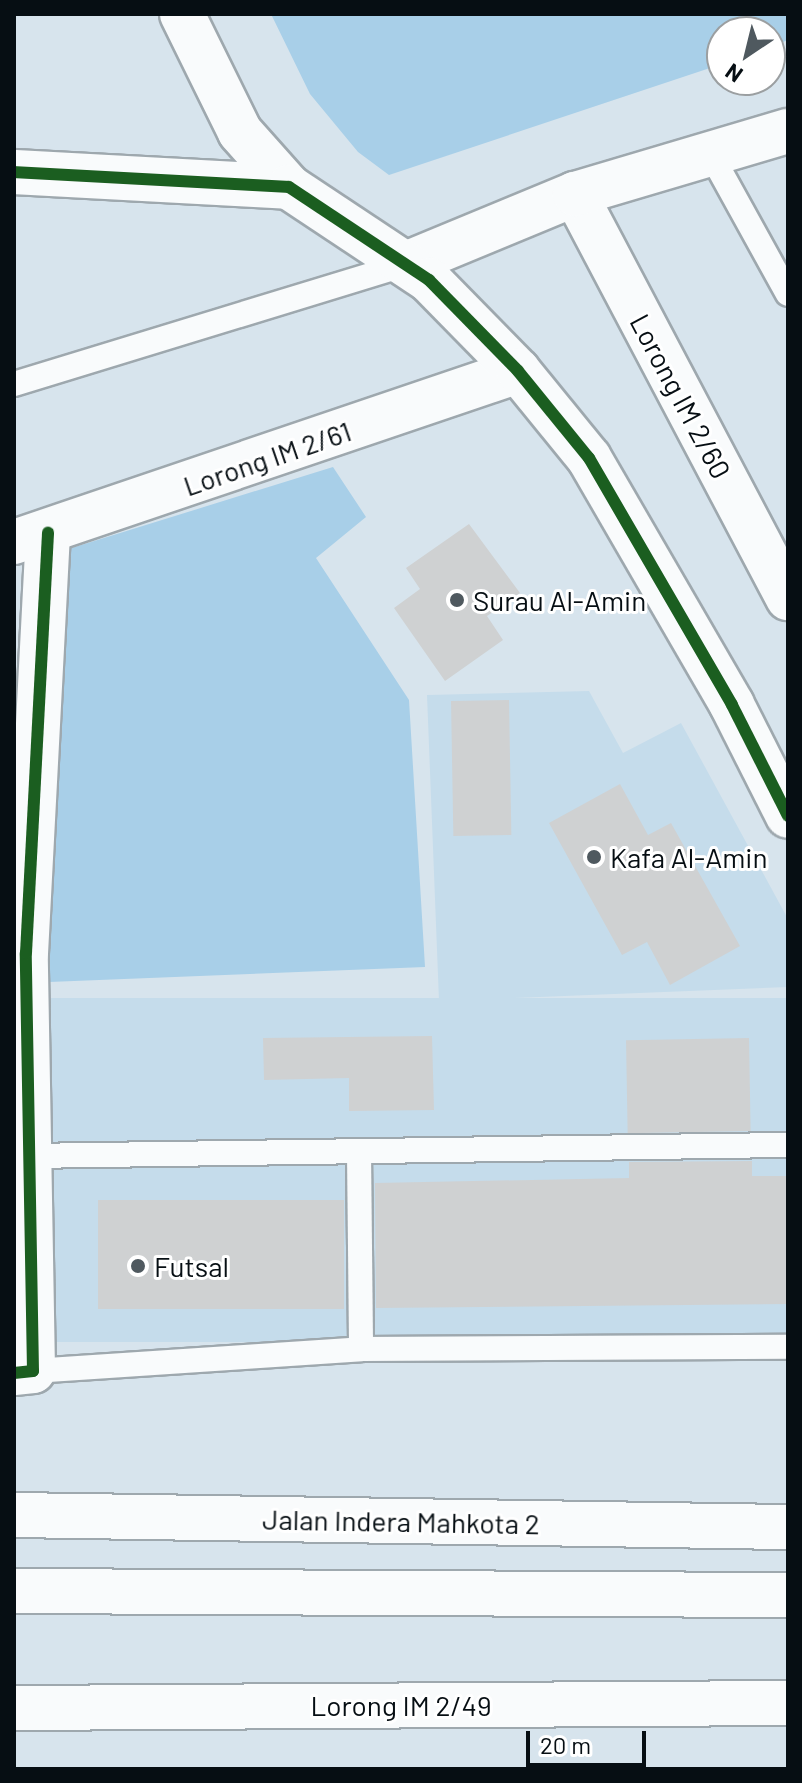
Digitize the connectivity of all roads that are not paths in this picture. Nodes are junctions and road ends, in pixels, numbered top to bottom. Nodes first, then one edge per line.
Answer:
1 (182, 14) edge
2 (788, 131) edge
3 (709, 151) junction
4 (14, 172) edge
5 (289, 187) junction
6 (575, 194) junction
7 (406, 264) junction
8 (788, 294) edge
9 (518, 371) junction
10 (14, 384) edge
11 (31, 538) edge
12 (777, 551) edge
13 (788, 598) edge
14 (788, 816) edge
15 (20, 953) edge
16 (788, 1145) edge
17 (359, 1152) junction
18 (26, 1156) junction
19 (788, 1347) edge
20 (361, 1349) junction
21 (23, 1372) edge
22 (14, 1515) edge
23 (786, 1526) edge
24 (14, 1591) edge
25 (788, 1595) edge
26 (788, 1703) edge
27 (14, 1708) edge

1 - 5 street
2 - 3 street
3 - 6 street
3 - 8 lane
4 - 5 street
5 - 7 street
6 - 7 street
6 - 12 street, Lorong IM 2/60
7 - 9 street
7 - 10 lane
9 - 11 street, Lorong IM 2/61
9 - 14 street
11 - 15 street
12 - 13 street, Lorong IM 2/60
15 - 18 street
16 - 17 lane
17 - 18 lane
17 - 20 lane
18 - 21 street
19 - 20 lane
20 - 21 lane
22 - 23 street, Jalan Indera Mahkota 2
24 - 25 street
26 - 27 street, Lorong IM 2/49

